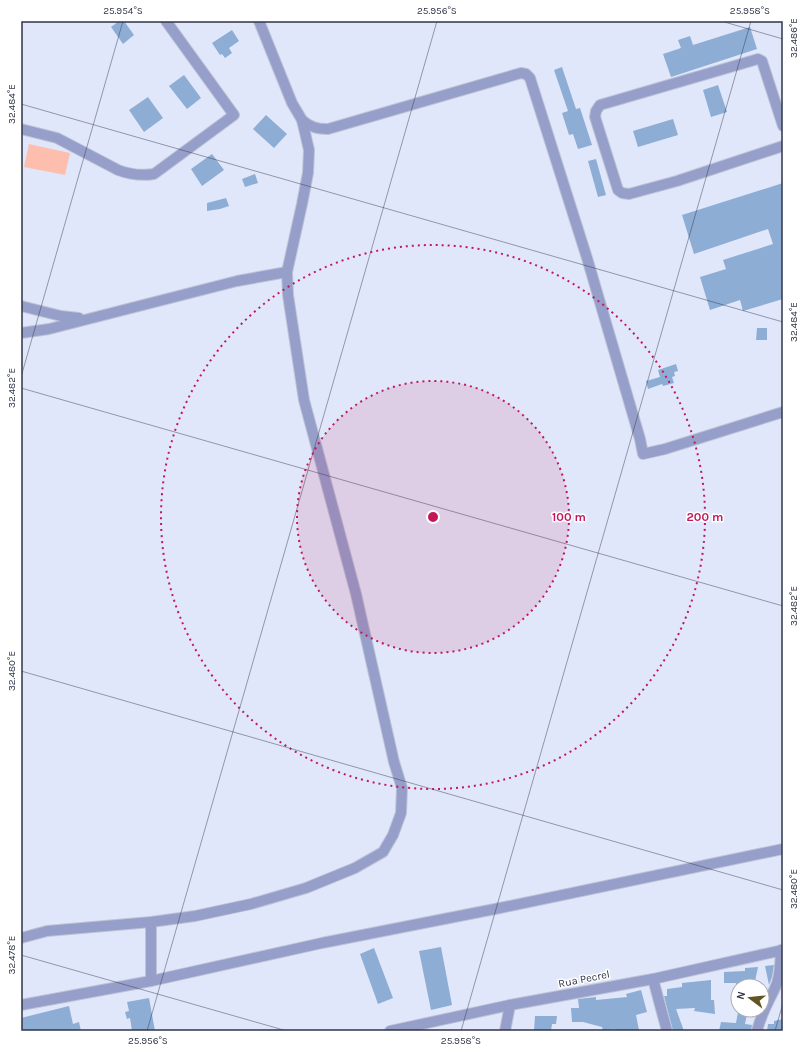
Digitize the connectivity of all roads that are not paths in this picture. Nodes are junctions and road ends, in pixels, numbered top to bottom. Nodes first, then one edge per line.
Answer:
1 (166, 21) edge
2 (259, 21) edge
3 (302, 120) junction
4 (783, 126) edge
5 (21, 129) edge
6 (783, 146) edge
7 (287, 272) junction
8 (21, 306) edge
9 (89, 318) junction
10 (21, 333) edge
11 (783, 412) edge
12 (783, 849) edge
13 (151, 922) junction
14 (21, 938) edge
15 (782, 950) edge
16 (653, 979) junction
17 (151, 981) junction
18 (21, 1005) edge
19 (510, 1005) junction
20 (390, 1031) edge
21 (505, 1031) edge
22 (668, 1031) edge
23 (757, 1031) edge

1 - 5 street
2 - 3 street
3 - 7 street
3 - 11 street
4 - 6 street
7 - 9 street
7 - 13 street
8 - 9 street
9 - 10 street
12 - 17 street
13 - 14 street
13 - 17 street
15 - 16 street, Rua Pecrel
15 - 23 street
16 - 19 street, Rua Pecrel
16 - 22 street
17 - 18 street
19 - 20 street, Rua Pecrel
19 - 21 street

